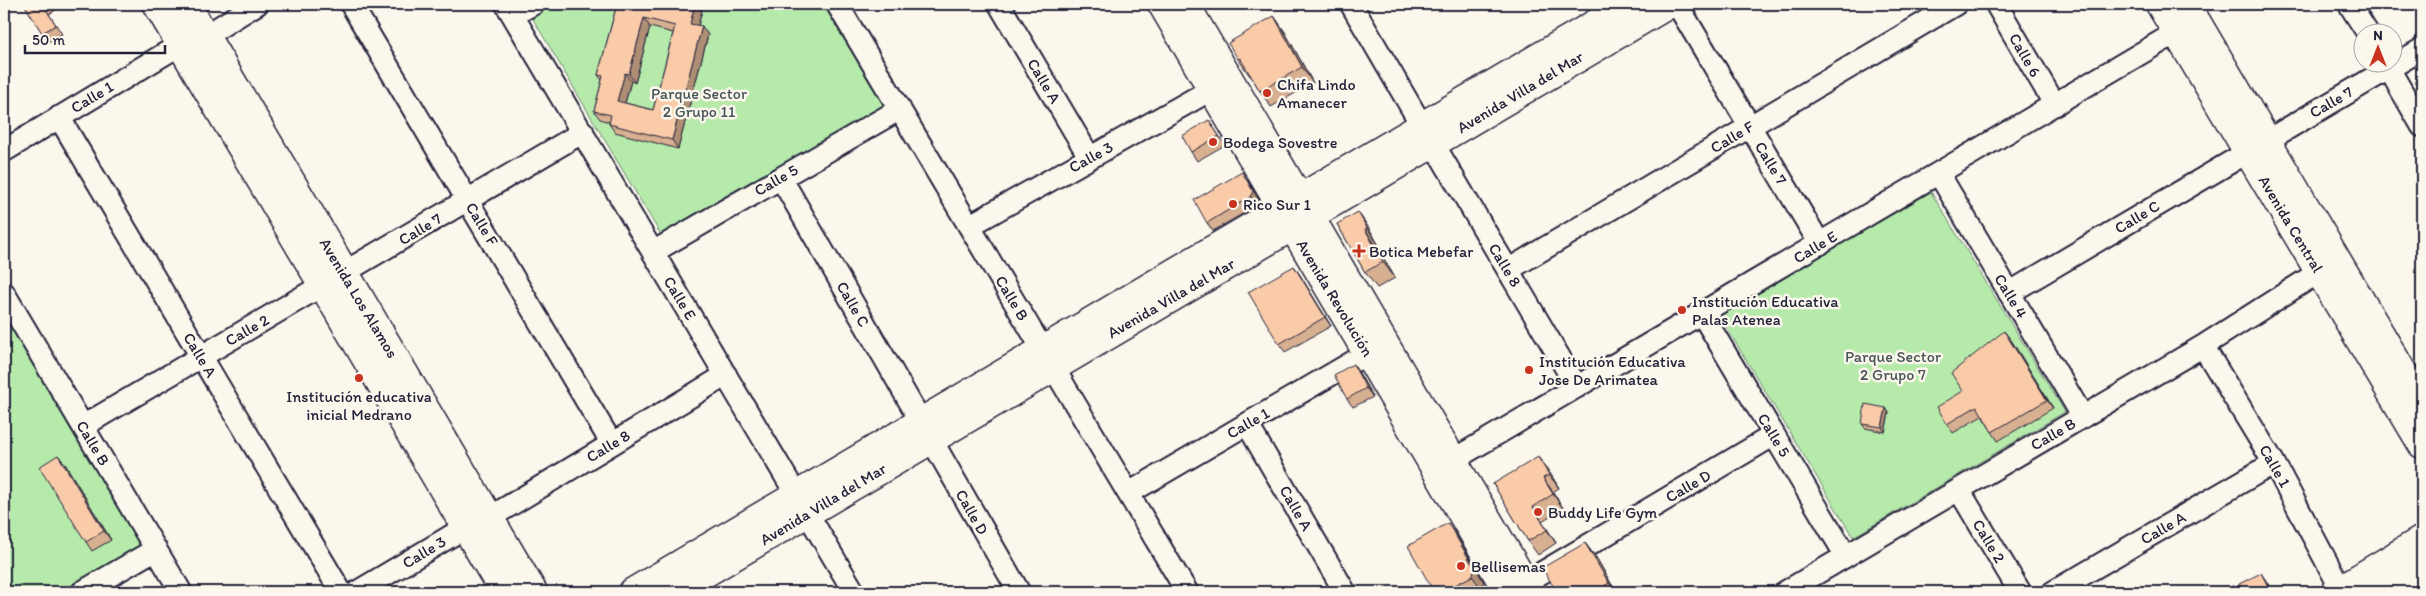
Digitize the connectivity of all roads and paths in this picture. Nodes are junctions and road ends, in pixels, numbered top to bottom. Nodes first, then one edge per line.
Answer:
1 (157, 4) edge
2 (186, 4) edge
3 (257, 4) edge
4 (351, 4) edge
5 (533, 4) edge
6 (837, 4) edge
7 (999, 4) edge
8 (1162, 4) edge
9 (1185, 4) edge
10 (1351, 4) edge
11 (1629, 4) edge
12 (1669, 4) edge
13 (1677, 4) edge
14 (1956, 4) edge
15 (1996, 4) edge
16 (2160, 4) edge
17 (2186, 4) edge
18 (2350, 4) edge
19 (510, 10) edge
20 (2361, 22) edge
21 (2177, 32) junction
22 (193, 40) junction
23 (2422, 49) edge
24 (2404, 58) edge
25 (2377, 72) edge
26 (2390, 72) edge
27 (1212, 89) junction
28 (2055, 106) junction
29 (900, 109) junction
30 (59, 117) junction
31 (2422, 126) edge
32 (1750, 127) junction
33 (582, 132) junction
34 (1428, 135) junction
35 (2256, 146) junction
36 (4, 151) edge
37 (1090, 158) junction
38 (1938, 174) junction
39 (781, 178) junction
40 (468, 200) junction
41 (1296, 213) junction
42 (969, 226) junction
43 (1820, 244) junction
44 (653, 252) junction
45 (1508, 270) junction
46 (2319, 272) junction
47 (334, 279) junction
48 (4, 293) edge
49 (2009, 293) junction
50 (1702, 314) junction
51 (9, 315) edge
52 (2203, 346) junction
53 (1368, 353) junction
54 (201, 357) junction
55 (1048, 358) junction
56 (726, 375) junction
57 (1577, 387) junction
58 (2418, 387) edge
59 (2083, 417) junction
60 (1246, 424) junction
61 (83, 426) junction
62 (926, 431) junction
63 (1774, 435) junction
64 (612, 444) junction
65 (2422, 444) edge
66 (1453, 460) junction
67 (2274, 463) junction
68 (1959, 490) junction
69 (1129, 493) junction
70 (802, 505) junction
71 (478, 523) junction
72 (2422, 540) edge
73 (156, 549) junction
74 (1846, 556) junction
75 (2422, 566) edge
76 (1518, 590) edge
77 (2339, 591) edge
78 (82, 592) edge
79 (182, 592) edge
80 (341, 592) edge
81 (357, 592) edge
82 (504, 592) edge
83 (533, 592) edge
84 (633, 592) edge
85 (673, 592) edge
86 (854, 592) edge
87 (1019, 592) edge
88 (1187, 592) edge
89 (1346, 592) edge
90 (1785, 592) edge
91 (2020, 592) edge
92 (2053, 592) edge
93 (2378, 592) edge

1 - 22 street, Avenida Los Alamos
2 - 22 street, Avenida Los Alamos
3 - 22 street
4 - 40 street, Calle F
5 - 19 street
6 - 29 street, Calle B
7 - 37 street, Calle A
8 - 27 street, Avenida Revolución
9 - 41 street, Avenida Revolución
10 - 34 street
11 - 34 street, Avenida Villa del Mar
12 - 34 street, Avenida Villa del Mar
13 - 32 street, Calle 7
14 - 32 street, Calle F
15 - 28 street, Calle 6
16 - 21 street, Avenida Central
17 - 35 street, Avenida Central
18 - 20 street
19 - 33 street, Calle E
21 - 28 street, Calle E
21 - 35 street, Avenida Central
22 - 30 street, Calle 1
22 - 47 street, Avenida Los Alamos
23 - 24 street, Calle 7
25 - 35 street, Calle 7
26 - 31 street
27 - 37 street, Calle 3
27 - 41 street, Avenida Revolución
28 - 38 street, Calle E
29 - 39 street, Calle 5
29 - 42 street, Calle B
30 - 36 street, Calle 1
30 - 54 street, Calle A
32 - 43 street, Calle 7
32 - 45 street, Calle F
33 - 40 street, Calle 7
33 - 44 street, Calle E
34 - 41 street, Avenida Villa del Mar
34 - 45 street, Calle 8
35 - 46 street, Avenida Central
35 - 49 street, Calle C
35 - 58 street, Avenida Central
37 - 42 street, Calle 3
38 - 43 street, Calle E
38 - 49 street, Calle 4
39 - 44 street, Calle 5
39 - 62 street, Calle C
40 - 47 street, Calle 7
40 - 64 street, Calle F
41 - 53 street, Avenida Revolución
41 - 55 street, Avenida Villa del Mar
41 - 66 street, Avenida Revolución
42 - 55 street, Calle B
43 - 50 street, Calle E
44 - 56 street, Calle E
45 - 57 street, Calle 8
46 - 52 street, Calle B
46 - 65 street, Avenida Central
47 - 54 street, Calle 2
47 - 71 street, Avenida Los Alamos
48 - 51 street, Calle B
49 - 59 street, Calle 4
50 - 57 street, Calle E
50 - 63 street, Calle 5
51 - 61 street, Calle B
52 - 59 street, Calle B
52 - 67 street, Calle 1
53 - 60 street, Calle 1
53 - 76 street, Avenida Revolución
54 - 61 street, Calle 2
54 - 80 street, Calle A
55 - 62 street, Avenida Villa del Mar
55 - 69 street, Calle B
56 - 64 street, Calle 8
56 - 70 street, Calle E
57 - 66 street, Calle E
59 - 68 street, Calle B
60 - 69 street, Calle 1
60 - 89 street, Calle A
61 - 73 street, Calle B
62 - 70 street, Avenida Villa del Mar
62 - 87 street, Calle D
63 - 74 street, Calle 5
63 - 76 street, Calle D
64 - 71 street, Calle 8
66 - 76 street, Avenida Revolución
67 - 77 street, Calle 1
67 - 92 street, Calle A
68 - 74 street, Calle B
68 - 91 street, Calle 2
69 - 88 street, Calle B
70 - 84 street, Avenida Villa del Mar
70 - 85 street, Avenida Villa del Mar
70 - 86 street, Calle E
71 - 81 street, Calle 3
71 - 82 street, Avenida Los Alamos
71 - 83 street, Avenida Los Alamos
72 - 77 street
73 - 78 street
73 - 79 street, Calle B
74 - 90 street, Calle B
75 - 93 street

